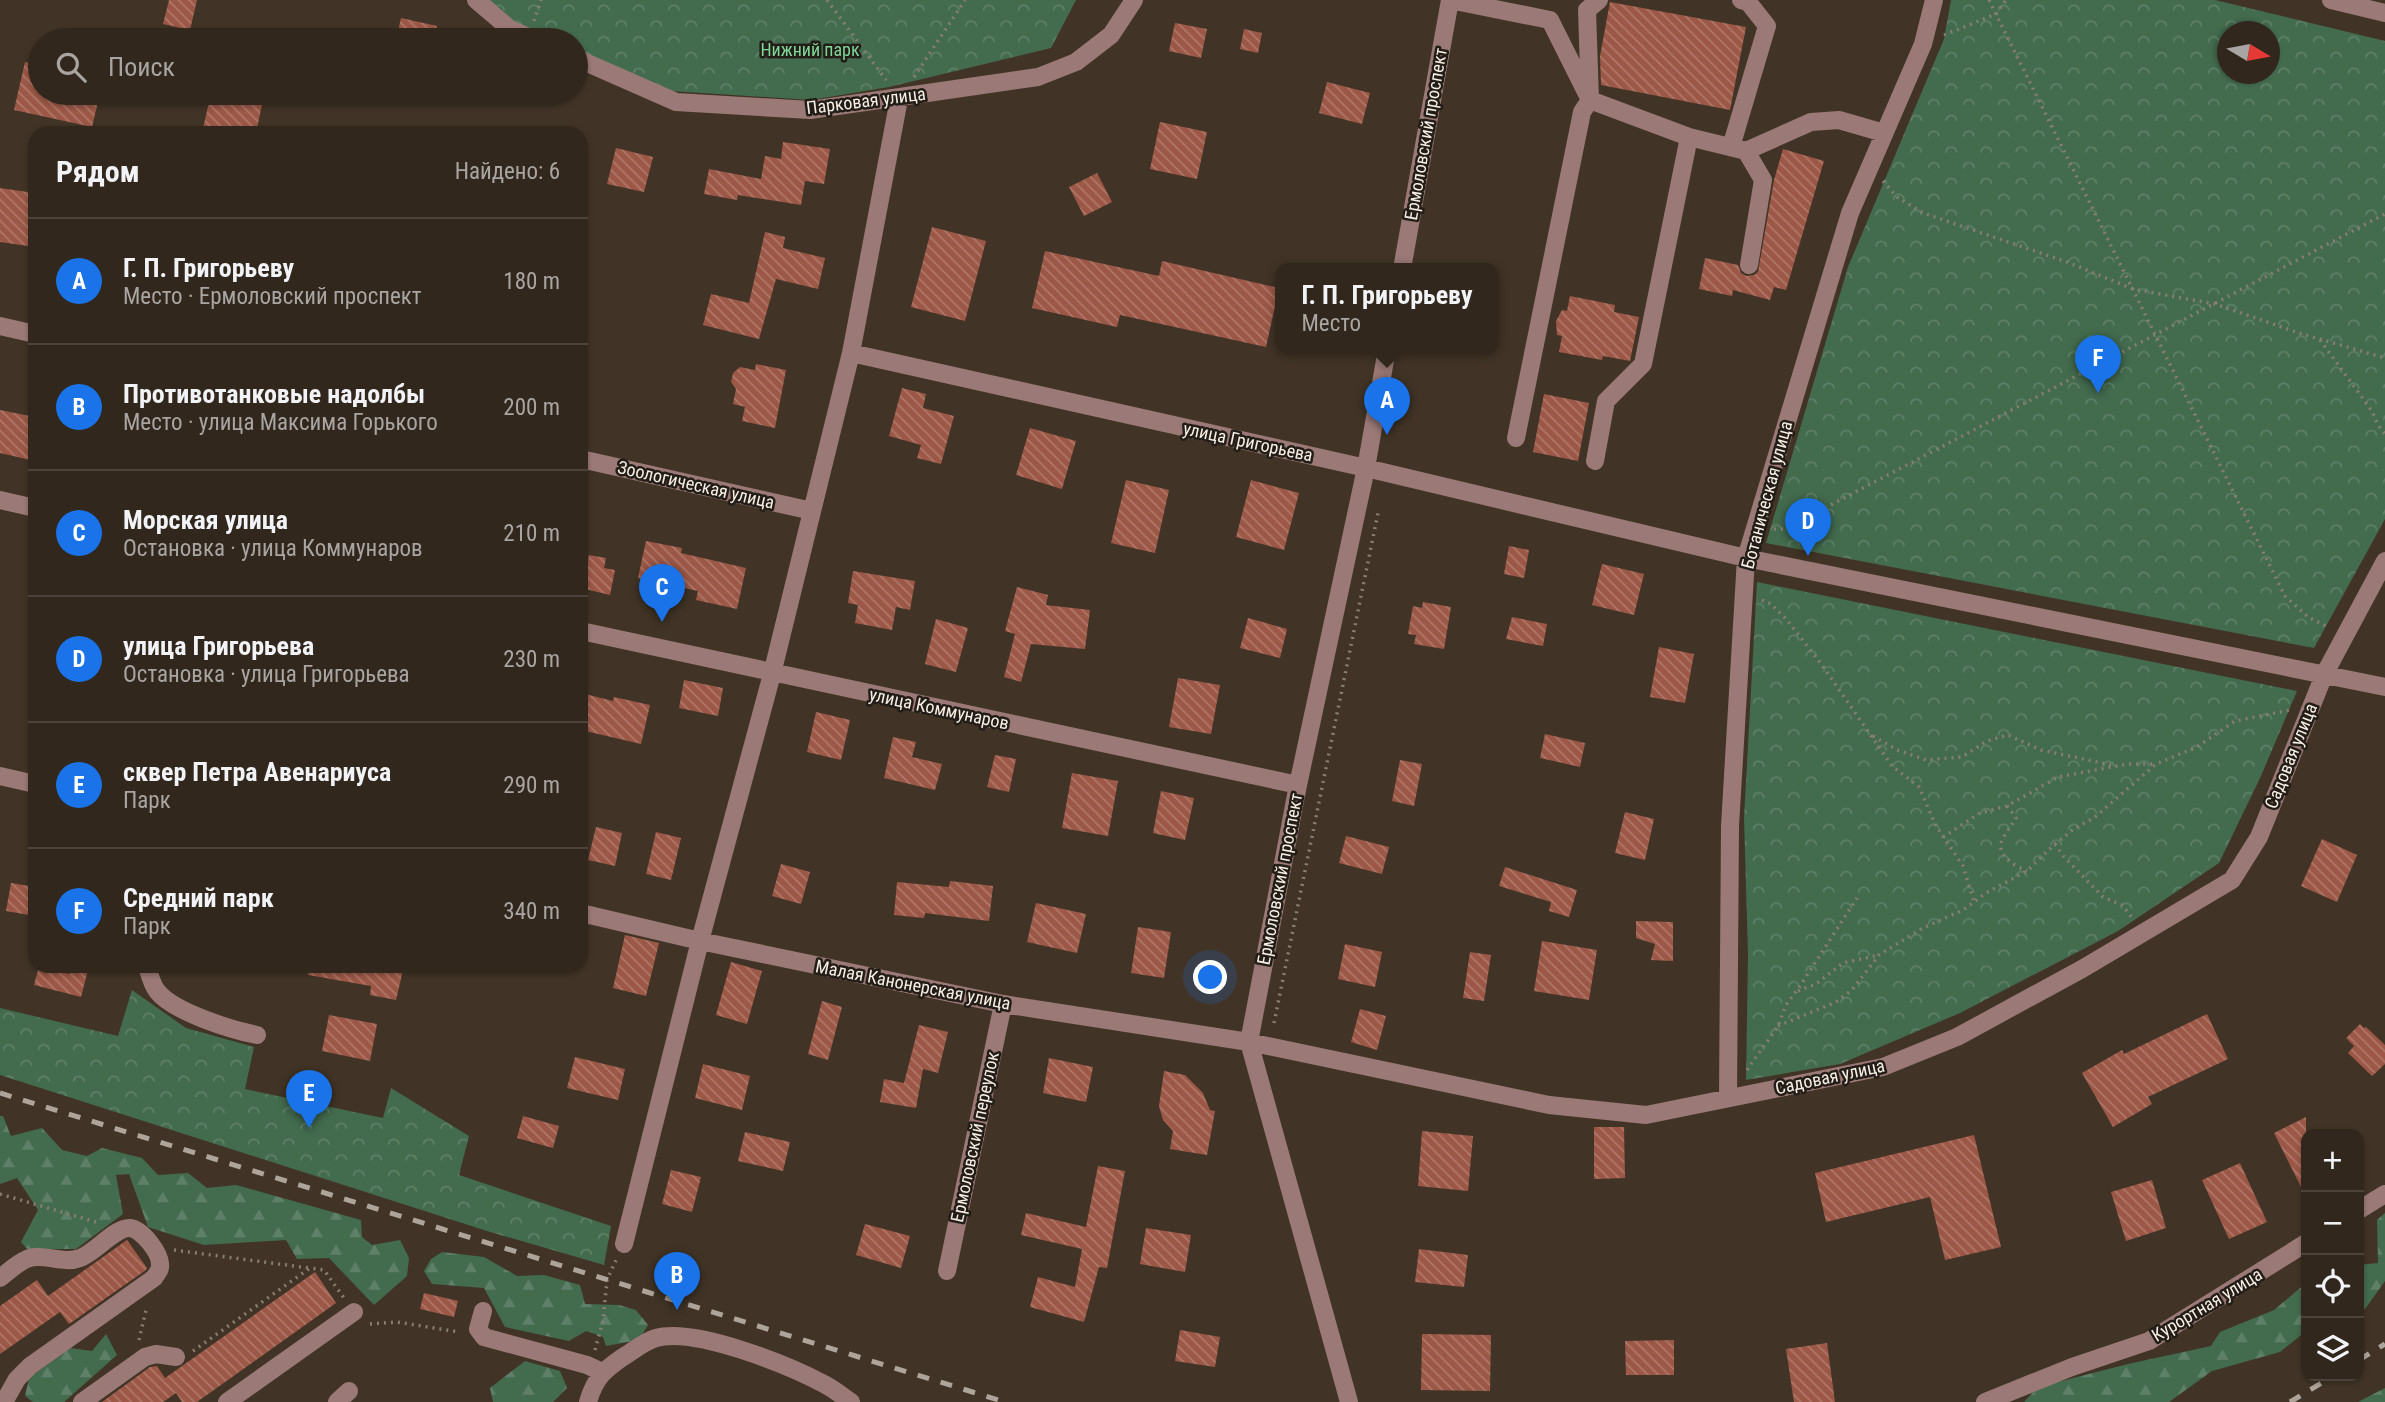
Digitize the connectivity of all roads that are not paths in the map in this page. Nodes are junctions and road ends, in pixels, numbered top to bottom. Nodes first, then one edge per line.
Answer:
1 (476, 0) edge
2 (1134, 0) edge
3 (1450, 0) edge
4 (1599, 0) edge
5 (1741, 0) edge
6 (1934, 0) edge
7 (2331, 0) edge
8 (2385, 13) edge
9 (509, 28) edge
10 (588, 63) edge
11 (899, 99) junction
12 (1590, 100) junction
13 (1884, 133) junction
14 (1689, 137) junction
15 (1738, 149) junction
16 (1403, 263) edge
17 (1749, 265) dead end
18 (0, 326) edge
19 (28, 332) edge
20 (851, 354) junction
21 (1386, 354) edge
22 (1516, 438) dead end
23 (588, 461) edge
24 (1595, 461) dead end
25 (1366, 468) junction
26 (0, 500) edge
27 (28, 506) edge
28 (812, 511) junction
29 (1746, 558) junction
30 (2385, 561) edge
31 (588, 633) edge
32 (772, 674) junction
33 (2324, 675) junction
34 (2385, 687) edge
35 (0, 776) edge
36 (28, 782) edge
37 (1298, 785) junction
38 (588, 915) edge
39 (700, 941) junction
40 (150, 973) edge
41 (1003, 1004) junction
42 (257, 1035) dead end
43 (1249, 1042) junction
44 (1728, 1098) junction
45 (2385, 1194) edge
46 (2364, 1207) edge
47 (624, 1244) road end
48 (2301, 1246) edge
49 (947, 1271) dead end
50 (0, 1278) edge
51 (483, 1311) dead end
52 (354, 1312) road end
53 (176, 1357) road end
54 (602, 1372) junction
55 (4, 1402) edge
56 (82, 1402) edge
57 (227, 1402) edge
58 (588, 1402) edge
59 (851, 1402) edge
60 (1349, 1402) edge
61 (1985, 1402) edge

1 - 9 street
2 - 11 street, Парковая улица
3 - 12 street
3 - 16 street, Ермоловский проспект
4 - 12 street
5 - 15 street
6 - 13 street, Ботаническая улица
7 - 8 street
10 - 11 street, Парковая улица
11 - 20 street
12 - 14 street
12 - 22 street
13 - 15 street
13 - 29 street, Ботаническая улица
14 - 15 street
14 - 24 street
15 - 17 street
18 - 19 street
20 - 25 street, улица Григорьева
20 - 28 street
21 - 25 street, Ермоловский проспект
23 - 28 street, Зоологическая улица
25 - 29 street, улица Григорьева
25 - 37 street, Ермоловский проспект
26 - 27 street
28 - 32 street
29 - 33 street, улица Григорьева
29 - 44 street, Ботаническая улица
30 - 33 street, Садовая улица
31 - 32 street, улица Коммунаров
32 - 37 street, улица Коммунаров
32 - 39 street
33 - 34 street, улица Григорьева
33 - 44 street, Садовая улица
35 - 36 street
37 - 43 street, Ермоловский проспект
38 - 39 street, Малая Канонерская улица
39 - 41 street, Малая Канонерская улица
39 - 47 street
40 - 42 street
41 - 43 street, Малая Канонерская улица
41 - 49 street, Ермоловский переулок
43 - 44 street, Садовая улица
43 - 60 street, Ермоловский проспект
45 - 46 street
48 - 61 street, Курортная улица
50 - 55 street
51 - 54 street
52 - 57 street
53 - 56 street
54 - 58 street
54 - 59 street

